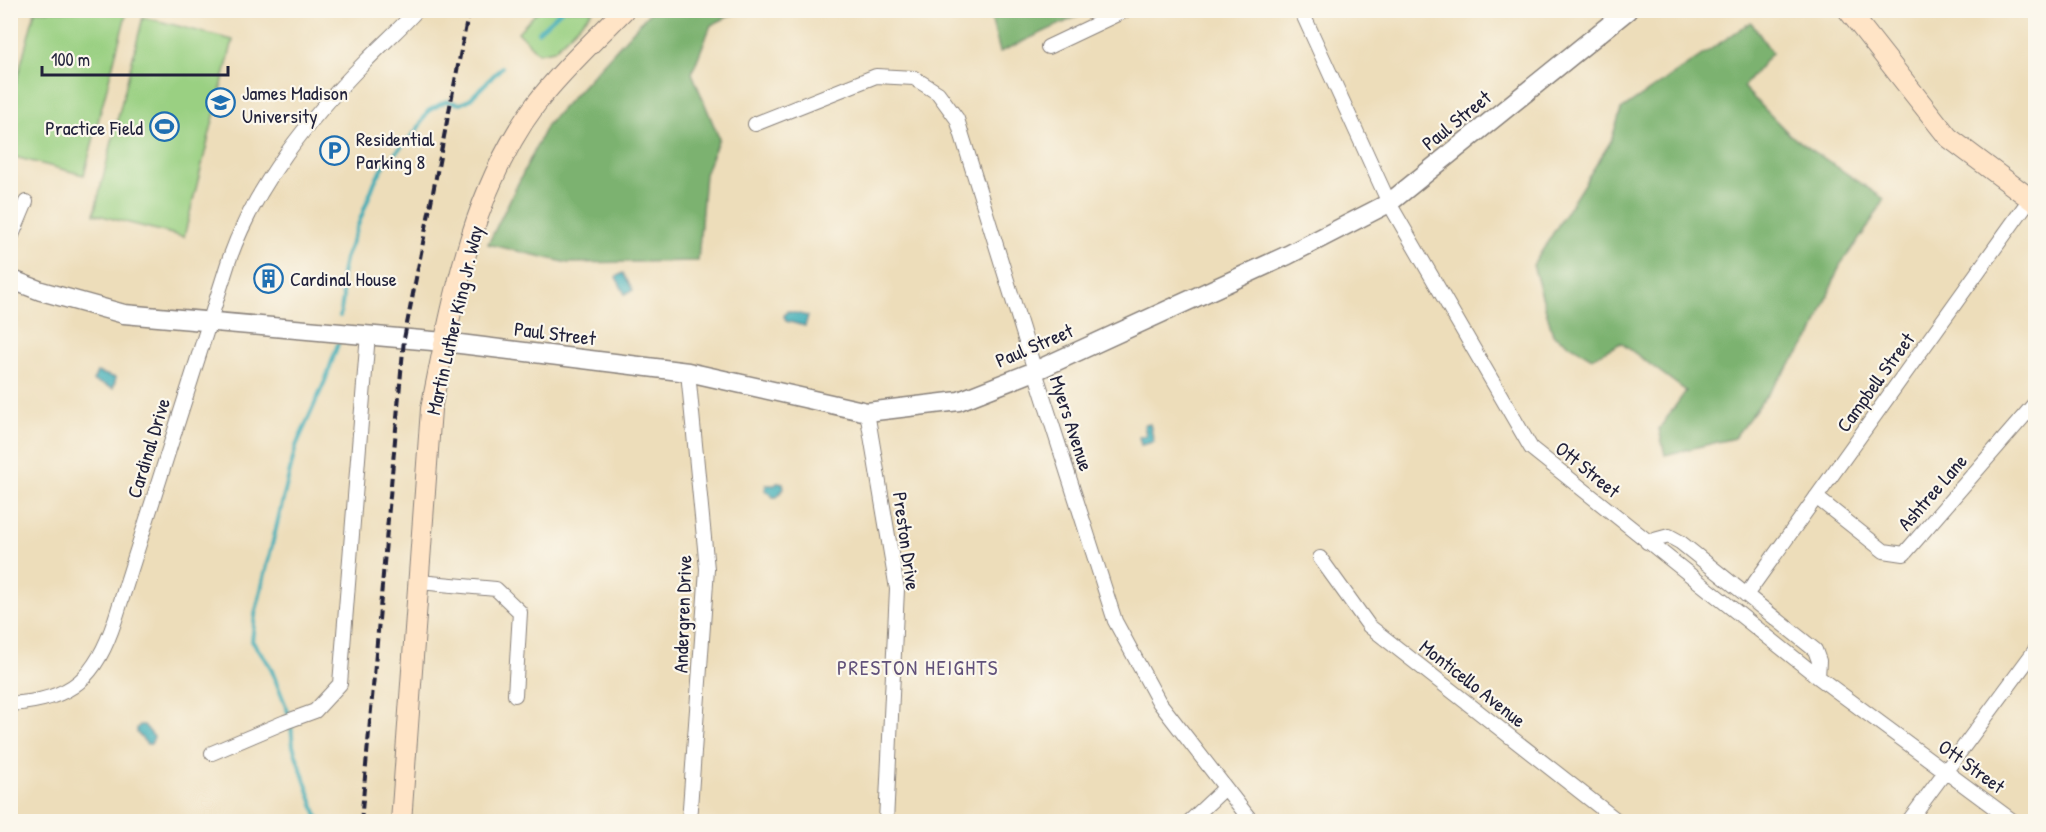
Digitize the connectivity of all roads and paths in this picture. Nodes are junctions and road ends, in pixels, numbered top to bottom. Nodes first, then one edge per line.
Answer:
1 (417, 10) edge
2 (624, 10) edge
3 (1125, 10) edge
4 (1300, 10) edge
5 (1628, 10) edge
6 (1848, 10) edge
7 (1048, 46) dead end
8 (755, 124) dead end
9 (2034, 198) edge
10 (26, 202) dead end
11 (1389, 203) junction
12 (10, 240) edge
13 (10, 279) edge
14 (209, 322) junction
15 (368, 334) junction
16 (444, 342) junction
17 (1035, 371) junction
18 (688, 372) junction
19 (2036, 402) edge
20 (867, 412) junction
21 (1816, 497) junction
22 (1647, 542) junction
23 (1320, 558) dead end
24 (419, 582) junction
25 (1746, 595) junction
26 (2036, 650) edge
27 (1818, 676) junction
28 (515, 695) dead end
29 (10, 704) edge
30 (212, 753) dead end
31 (1946, 771) junction
32 (1225, 788) junction
33 (401, 822) edge
34 (689, 822) edge
35 (886, 822) edge
36 (1189, 822) edge
37 (1252, 822) edge
38 (1619, 822) edge
39 (1908, 822) edge
40 (2014, 822) edge

1 - 14 street, Cardinal Drive
2 - 16 main road, Martin Luther King Jr. Way
3 - 7 street
4 - 11 street, Ott Street
5 - 11 street, Paul Street
6 - 9 main road
8 - 17 street, Myers Avenue
9 - 21 street, Campbell Street
10 - 12 street
11 - 17 street, Paul Street
11 - 22 street, Ott Street
13 - 14 street, Paul Street
14 - 15 street, Paul Street
14 - 29 street, Cardinal Drive
15 - 16 street, Paul Street
15 - 30 street
16 - 18 street, Paul Street
16 - 24 main road, Martin Luther King Jr. Way
17 - 20 street, Paul Street
17 - 32 street, Myers Avenue
18 - 20 street, Paul Street
18 - 34 street, Andergren Drive
19 - 21 street, Ashtree Lane
20 - 35 street, Preston Drive
21 - 25 street, Campbell Street
22 - 25 street
22 - 27 street, Ott Street
23 - 38 street, Monticello Avenue
24 - 28 street
24 - 33 main road, Martin Luther King Jr. Way
25 - 27 street
26 - 31 street
27 - 31 street, Ott Street
31 - 39 street
31 - 40 street, Ott Street
32 - 36 street
32 - 37 street, Myers Avenue

